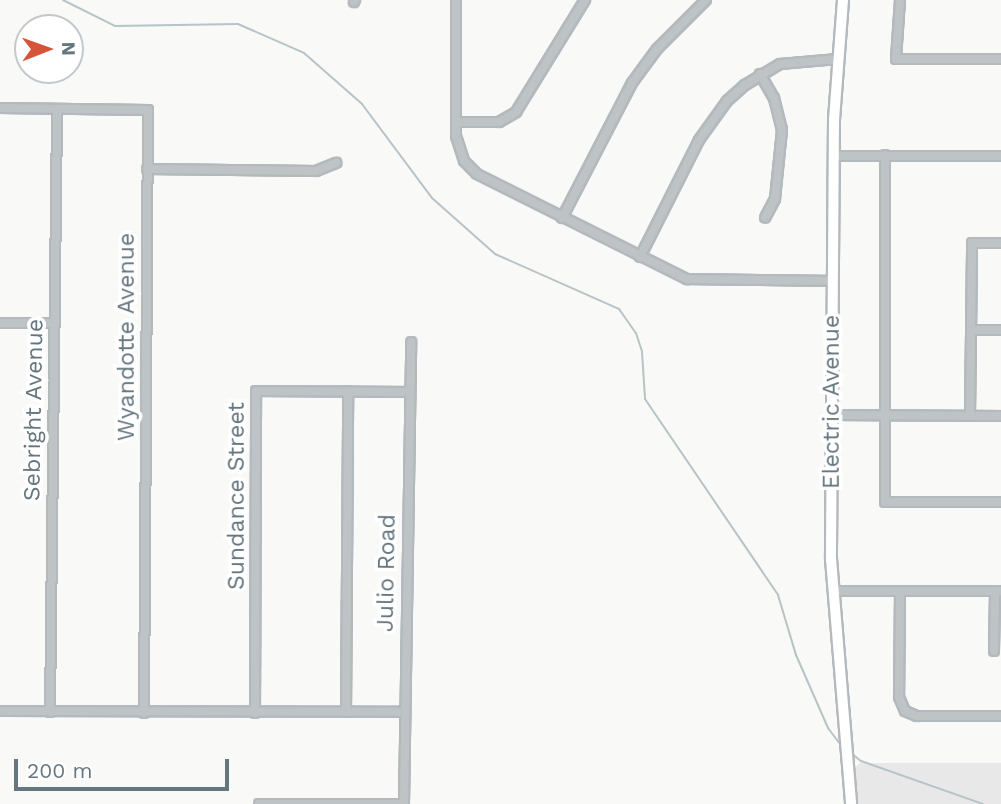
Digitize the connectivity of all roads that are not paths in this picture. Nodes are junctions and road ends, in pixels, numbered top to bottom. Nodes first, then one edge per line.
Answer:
1 (456, 0) edge
2 (585, 0) edge
3 (706, 0) edge
4 (843, 0) edge
5 (900, 0) edge
6 (838, 59) junction
7 (1001, 59) edge
8 (760, 75) junction
9 (0, 108) edge
10 (57, 109) junction
11 (456, 122) junction
12 (886, 155) junction
13 (834, 156) junction
14 (1001, 156) edge
15 (337, 163) dead end
16 (147, 169) junction
17 (562, 218) junction
18 (765, 218) dead end
19 (1001, 243) edge
20 (640, 257) junction
21 (833, 281) junction
22 (0, 323) edge
23 (54, 323) junction
24 (971, 330) junction
25 (1001, 330) edge
26 (411, 342) dead end
27 (348, 391) junction
28 (410, 392) junction
29 (832, 415) junction
30 (886, 415) junction
31 (970, 415) junction
32 (1001, 416) edge
33 (1001, 502) edge
34 (833, 591) junction
35 (900, 591) junction
36 (998, 591) edge
37 (994, 651) dead end
38 (0, 711) edge
39 (50, 712) junction
40 (346, 712) junction
41 (404, 712) junction
42 (144, 713) junction
43 (255, 713) junction
44 (1001, 716) edge
45 (259, 804) edge
46 (346, 804) edge
47 (404, 804) edge
48 (852, 804) edge

1 - 11 street
2 - 11 street
3 - 17 street
4 - 6 street, Electric Avenue
5 - 7 street
6 - 8 street
6 - 13 street, Electric Avenue
8 - 18 street
8 - 20 street
9 - 10 street, Wyandotte Avenue
10 - 16 street, Wyandotte Avenue
10 - 23 street, Sebright Avenue
11 - 17 street
12 - 13 street
12 - 14 street
12 - 30 street
13 - 21 street, Electric Avenue
15 - 16 street
16 - 42 street, Wyandotte Avenue
17 - 20 street
19 - 24 street
20 - 21 street
21 - 29 street, Electric Avenue
22 - 23 street
23 - 39 street, Sebright Avenue
24 - 25 street
24 - 31 street
26 - 28 street, Julio Road
27 - 28 street, Sundance Street
27 - 40 street
27 - 43 street, Sundance Street
28 - 41 street, Julio Road
29 - 30 street
29 - 34 street, Electric Avenue
30 - 31 street
30 - 33 street
31 - 32 street
34 - 35 street
34 - 48 street, Electric Avenue
35 - 36 street
35 - 44 street
36 - 37 street
38 - 39 street
39 - 42 street
40 - 41 street
40 - 43 street
41 - 47 street, Julio Road
42 - 43 street
45 - 46 street
46 - 47 street

